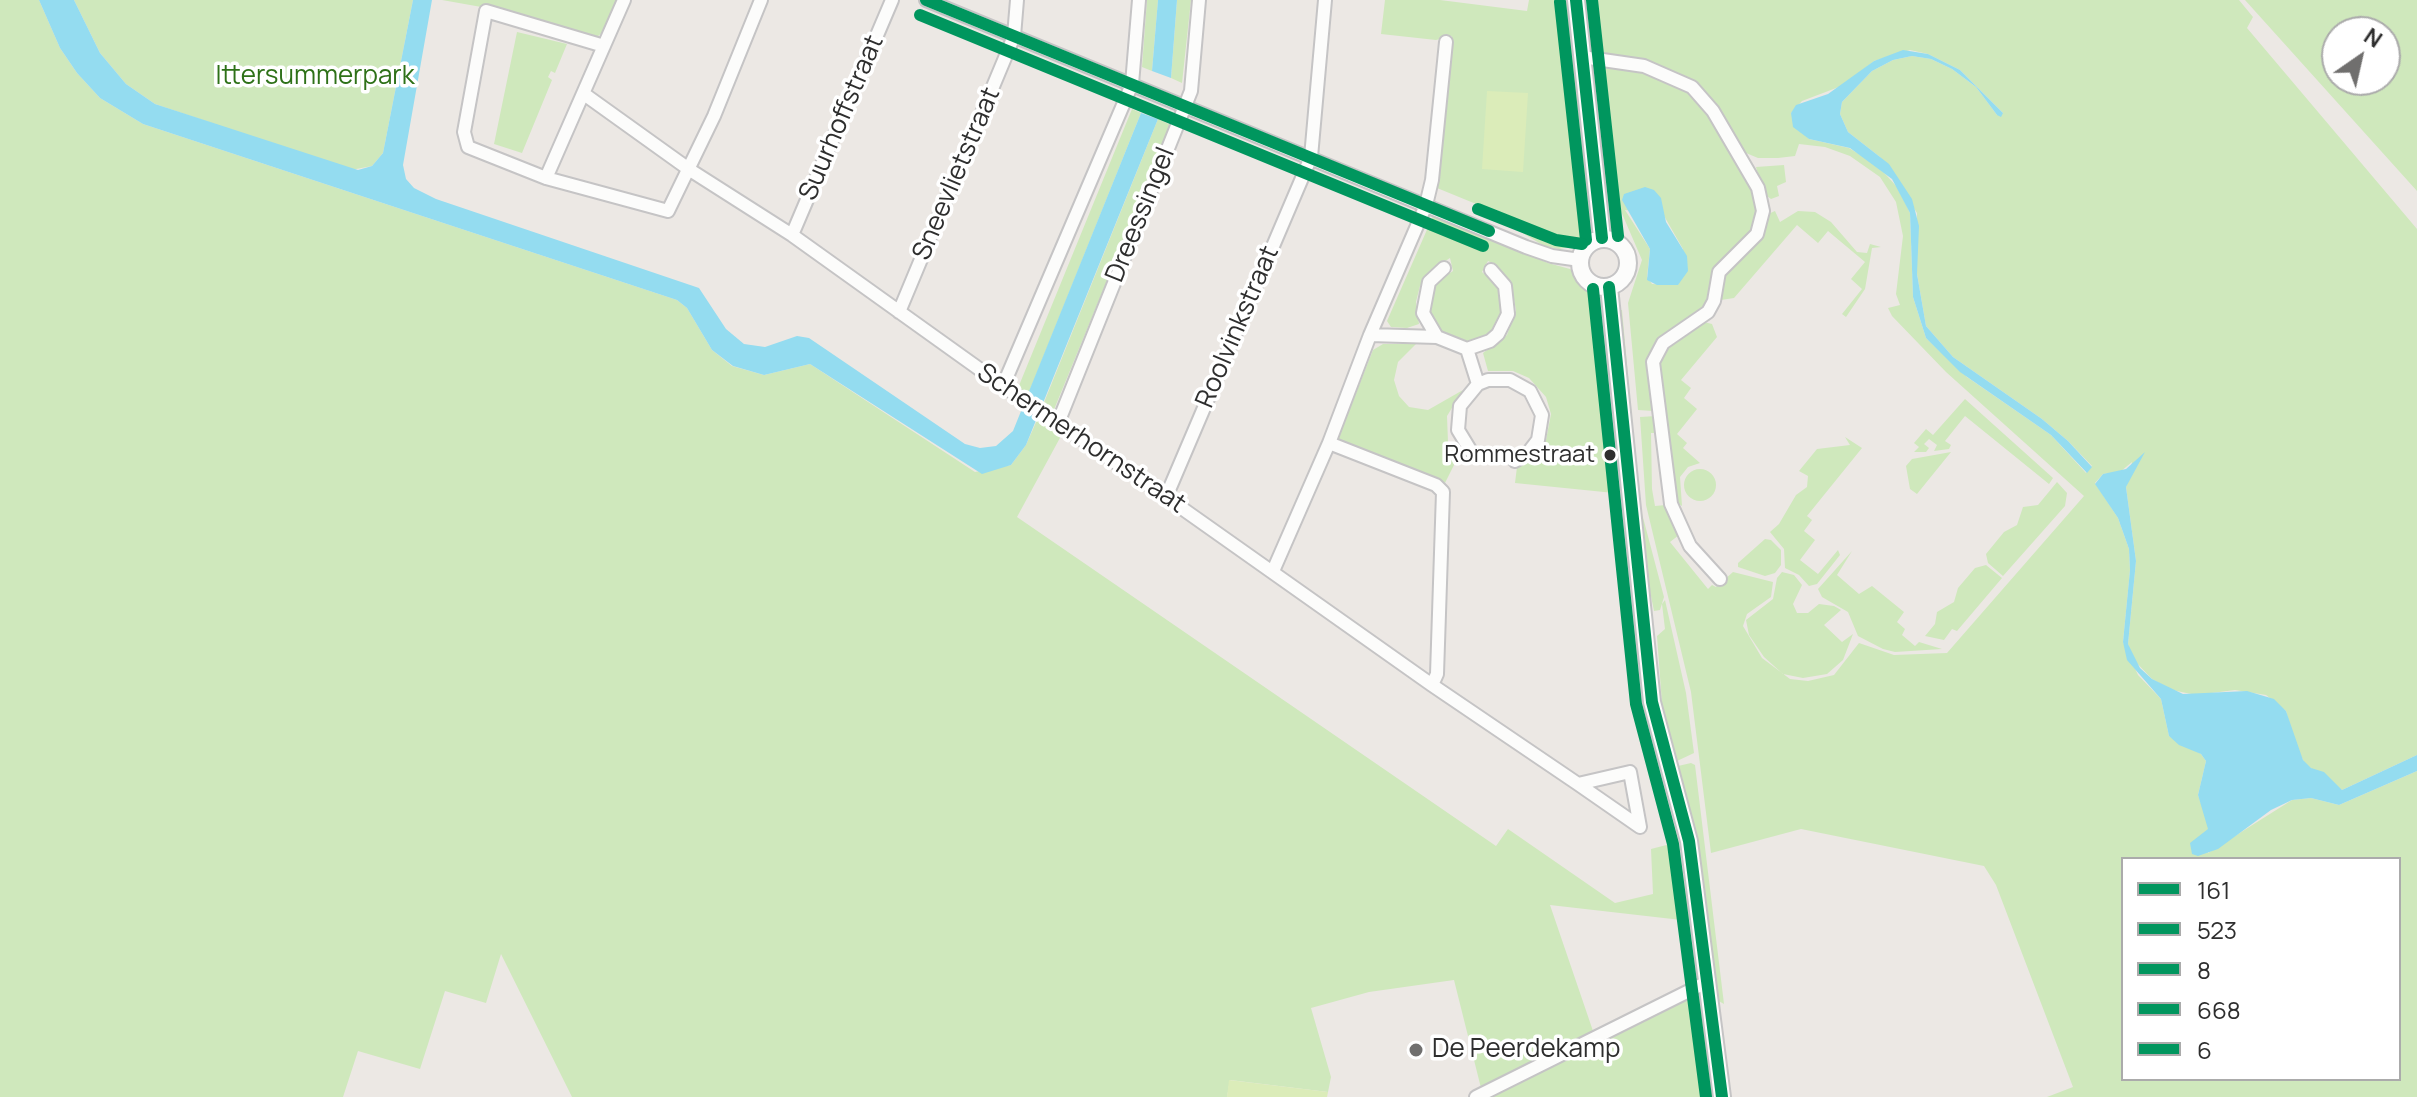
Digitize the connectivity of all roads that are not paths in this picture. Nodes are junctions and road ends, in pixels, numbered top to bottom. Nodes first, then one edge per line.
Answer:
1 (624, 0) edge
2 (759, 0) edge
3 (892, 0) edge
4 (926, 0) edge
5 (1017, 0) edge
6 (1139, 0) edge
7 (1199, 0) edge
8 (1325, 0) edge
9 (1576, 0) edge
10 (1014, 36) junction
11 (1446, 42) dead end
12 (604, 46) junction
13 (1582, 57) junction
14 (1132, 84) junction
15 (584, 94) junction
16 (1185, 106) junction
17 (1311, 157) junction
18 (690, 170) junction
19 (546, 178) junction
20 (1426, 205) junction
21 (792, 235) junction
22 (1602, 238) junction
23 (1580, 260) junction
24 (1444, 268) dead end
25 (1491, 270) dead end
26 (1609, 287) junction
27 (899, 312) junction
28 (1370, 335) junction
29 (1437, 337) junction
30 (1467, 349) junction
31 (1478, 384) junction
32 (1003, 386) junction
33 (1058, 423) junction
34 (1329, 443) junction
35 (1472, 453) dead end
36 (1515, 461) dead end
37 (1166, 497) junction
38 (1273, 571) junction
39 (1720, 579) dead end
40 (1432, 685) junction
41 (1578, 784) junction
42 (1709, 981) junction
43 (1476, 1097) edge
44 (1722, 1097) edge

1 - 12 street
2 - 18 street
3 - 21 street, Suurhoffstraat
4 - 10 street
5 - 10 street, Sneevlietstraat
6 - 14 street
7 - 16 street, Dreessingel
8 - 17 street, Roolvinkstraat
9 - 13 main road
10 - 14 street
10 - 27 street, Sneevlietstraat
11 - 20 street
12 - 15 street
12 - 19 street
13 - 22 main road
13 - 39 street
14 - 16 street
14 - 32 street
15 - 18 street, Schermerhornstraat
15 - 19 street
16 - 17 street
16 - 33 street, Dreessingel
17 - 20 street
17 - 37 street, Roolvinkstraat
18 - 19 street
18 - 21 street, Schermerhornstraat
20 - 23 street
20 - 28 street
21 - 27 street, Schermerhornstraat
22 - 23 main road
22 - 26 main road
23 - 26 main road
24 - 29 street
25 - 30 street
26 - 42 main road
27 - 32 street, Schermerhornstraat
28 - 29 street
28 - 34 street
29 - 30 street
30 - 31 street
31 - 35 street
31 - 36 street
32 - 33 street, Schermerhornstraat
33 - 37 street, Schermerhornstraat
34 - 38 street
34 - 40 street
37 - 38 street, Schermerhornstraat
38 - 40 street, Schermerhornstraat
40 - 41 street, Schermerhornstraat
41 - 41 street, Schermerhornstraat
42 - 43 street
42 - 44 main road

